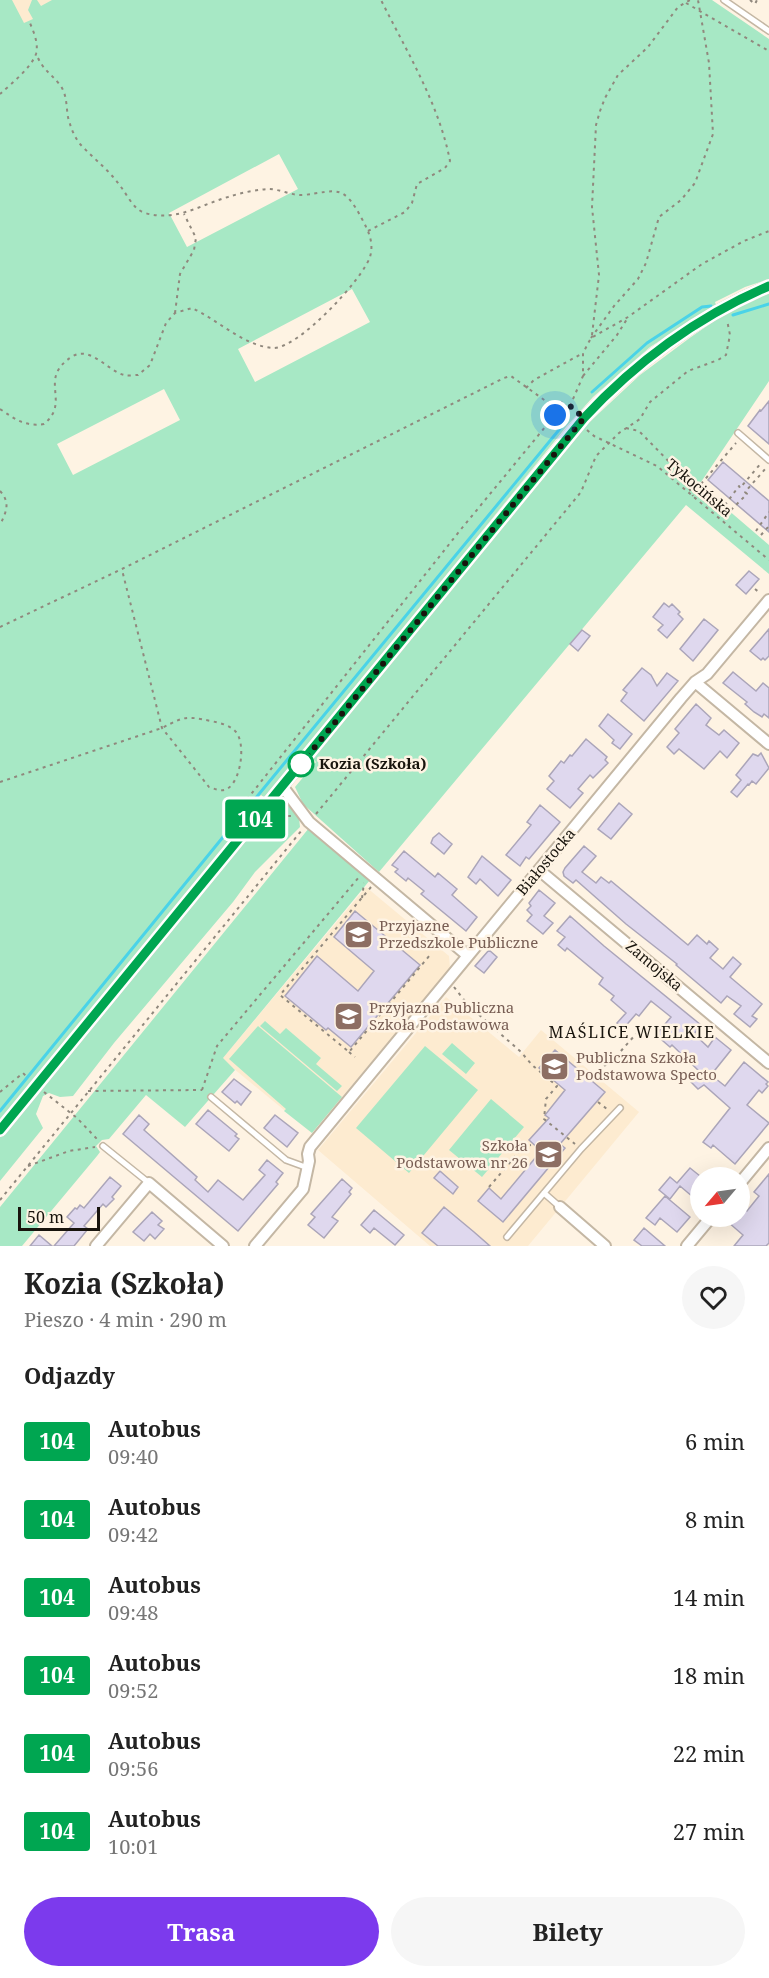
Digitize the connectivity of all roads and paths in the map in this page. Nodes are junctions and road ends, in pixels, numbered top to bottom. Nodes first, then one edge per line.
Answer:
1 (381, 0) edge
2 (690, 0) edge
3 (698, 0) edge
4 (724, 0) edge
5 (747, 0) edge
6 (758, 0) edge
7 (686, 3) junction
8 (699, 10) junction
9 (29, 21) dead end
10 (769, 31) edge
11 (769, 51) edge
12 (36, 53) junction
13 (0, 94) edge
14 (184, 214) junction
15 (368, 231) junction
16 (769, 231) edge
17 (769, 286) edge
18 (722, 309) junction
19 (175, 313) junction
20 (628, 317) junction
21 (591, 338) junction
22 (583, 353) junction
23 (583, 376) junction
24 (526, 388) junction
25 (559, 404) junction
26 (570, 406) junction
27 (0, 409) edge
28 (582, 421) junction
29 (625, 428) junction
30 (740, 435) joint
31 (609, 443) junction
32 (768, 459) edge
33 (769, 465) edge
34 (701, 484) dead end
35 (0, 491) edge
36 (694, 499) junction
37 (725, 505) dead end
38 (730, 510) dead end
39 (769, 512) edge
40 (0, 525) edge
41 (769, 526) edge
42 (756, 531) dead end
43 (761, 535) dead end
44 (769, 560) edge
45 (122, 569) junction
46 (769, 600) edge
47 (0, 627) edge
48 (695, 682) junction
49 (162, 728) junction
50 (769, 744) edge
51 (0, 782) edge
52 (282, 786) junction
53 (271, 808) dead end
54 (300, 816) dead end
55 (233, 817) dead end
56 (312, 818) dead end
57 (306, 826) dead end
58 (365, 870) junction
59 (539, 870) junction
60 (364, 882) dead end
61 (375, 882) dead end
62 (362, 898) junction
63 (430, 955) dead end
64 (467, 955) junction
65 (448, 981) junction
66 (636, 1034) dead end
67 (349, 1052) junction
68 (355, 1057) dead end
69 (769, 1063) edge
70 (593, 1076) dead end
71 (33, 1082) junction
72 (88, 1091) junction
73 (0, 1092) edge
74 (211, 1097) dead end
75 (598, 1102) dead end
76 (620, 1108) dead end
77 (70, 1113) junction
78 (614, 1115) junction
79 (0, 1130) edge
80 (531, 1145) dead end
81 (103, 1146) junction
82 (769, 1148) edge
83 (581, 1149) junction
84 (27, 1166) junction
85 (308, 1168) junction
86 (750, 1171) edge
87 (149, 1183) junction
88 (489, 1187) dead end
89 (544, 1193) junction
90 (0, 1200) edge
91 (560, 1208) joint
92 (703, 1227) edge
93 (507, 1237) dead end
94 (96, 1246) edge
95 (223, 1246) edge
96 (255, 1246) edge
97 (605, 1246) edge
98 (687, 1246) edge

1 - 15 path
2 - 7 path
3 - 8 path
4 - 10 lane
5 - 6 path
7 - 8 path
7 - 21 path
8 - 11 path
8 - 21 path
9 - 12 path
12 - 13 path
12 - 14 path
14 - 15 path
14 - 19 path
15 - 19 path
16 - 20 path
17 - 18 street
18 - 28 street
18 - 29 path
19 - 27 path
20 - 21 path
20 - 23 path
21 - 22 path
22 - 23 path
22 - 24 path
23 - 26 path
24 - 25 path
24 - 45 path
25 - 26 path
25 - 55 path
26 - 28 path, Tykocińska
28 - 31 path, Tykocińska
28 - 52 street
29 - 31 path
29 - 36 path
30 - 32 lane
30 - 34 path
31 - 36 path, Tykocińska
31 - 56 path
32 - 37 path
33 - 38 path
35 - 40 path
36 - 44 path, Tykocińska
39 - 42 path
41 - 43 path
45 - 47 path
45 - 49 path
46 - 48 street, Białostocka
48 - 50 street
48 - 59 street, Białostocka
49 - 49 path
49 - 51 path
52 - 58 street
52 - 71 street
53 - 54 path
57 - 72 path
58 - 64 street
58 - 72 path
59 - 64 street, Białostocka
59 - 69 street, Zamojska
60 - 62 path
61 - 62 path
62 - 67 path
63 - 67 path
64 - 65 street, Białostocka
65 - 83 path
65 - 85 street, Białostocka
66 - 70 path
67 - 68 path
71 - 73 path
71 - 77 path
71 - 79 street
72 - 77 path
74 - 85 lane
75 - 78 path
76 - 78 lane
77 - 81 path
77 - 84 path
78 - 83 lane
80 - 88 path
81 - 84 path
81 - 87 lane
82 - 86 street
83 - 89 lane
84 - 90 path
85 - 96 street, Białostocka
87 - 94 street
87 - 95 street
89 - 91 lane
89 - 93 lane
91 - 97 street
92 - 98 street

